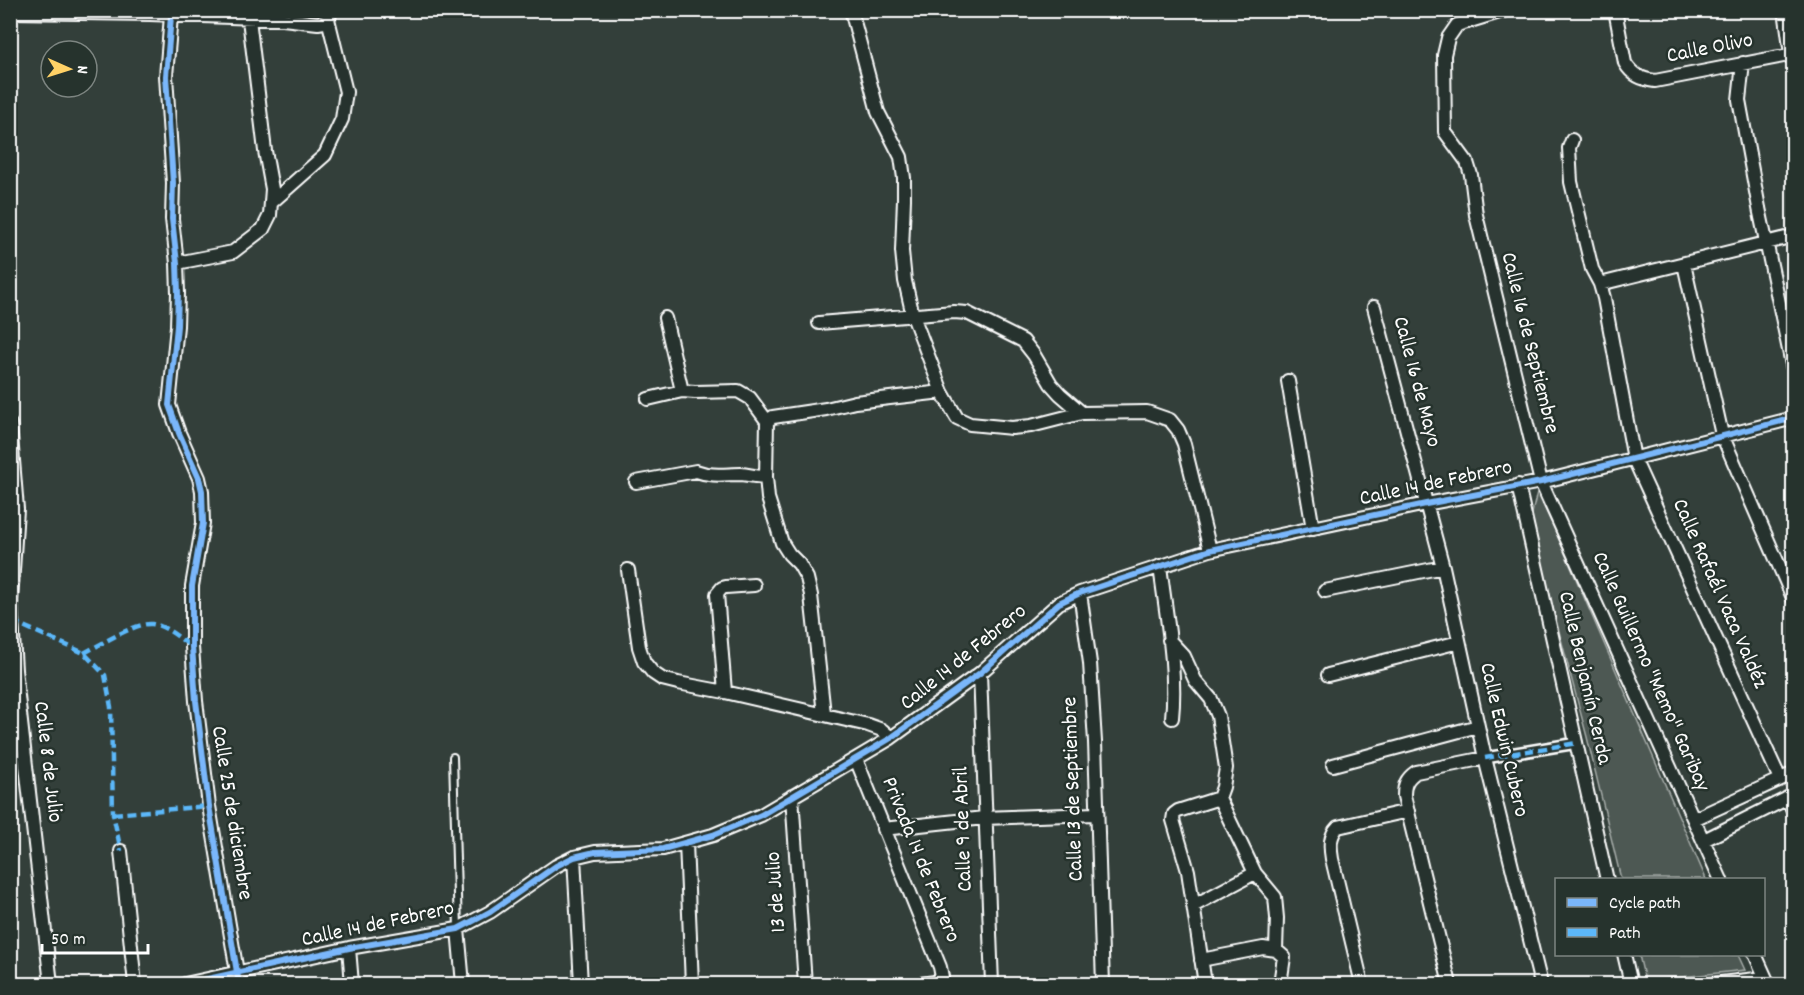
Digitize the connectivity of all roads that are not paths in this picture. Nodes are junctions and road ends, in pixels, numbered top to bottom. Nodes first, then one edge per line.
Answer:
1 (851, 10) edge
2 (1506, 10) edge
3 (1615, 10) edge
4 (1785, 10) edge
5 (10, 12) edge
6 (150, 12) edge
7 (330, 15) edge
8 (171, 16) junction
9 (249, 19) junction
10 (1792, 54) edge
11 (1743, 63) junction
12 (1572, 140) dead end
13 (272, 202) junction
14 (1794, 236) edge
15 (1766, 243) junction
16 (177, 263) junction
17 (1684, 264) junction
18 (1600, 284) junction
19 (1374, 307) dead end
20 (913, 316) junction
21 (665, 318) dead end
22 (819, 323) dead end
23 (1794, 374) edge
24 (1288, 381) dead end
25 (682, 391) junction
26 (942, 392) junction
27 (648, 399) dead end
28 (1082, 413) junction
29 (1794, 418) edge
30 (766, 421) junction
31 (10, 424) edge
32 (1722, 435) junction
33 (1634, 459) junction
34 (766, 477) junction
35 (636, 482) dead end
36 (1541, 482) junction
37 (1518, 485) junction
38 (1426, 504) junction
39 (1313, 529) junction
40 (1210, 550) junction
41 (1160, 566) junction
42 (1443, 567) junction
43 (627, 570) dead end
44 (754, 585) dead end
45 (1325, 591) dead end
46 (1080, 592) junction
47 (1794, 600) edge
48 (11, 620) edge
49 (1169, 639) junction
50 (1459, 642) junction
51 (980, 673) junction
52 (1328, 675) dead end
53 (725, 692) junction
54 (824, 714) junction
55 (1172, 718) dead end
56 (1478, 726) junction
57 (891, 738) junction
58 (1577, 743) junction
59 (453, 757) dead end
60 (1485, 758) junction
61 (856, 759) junction
62 (1333, 765) dead end
63 (1794, 773) edge
64 (1780, 779) junction
65 (792, 796) junction
66 (1790, 797) edge
67 (1219, 798) junction
68 (1408, 811) junction
69 (1794, 812) edge
70 (1096, 814) junction
71 (984, 818) junction
72 (1694, 819) junction
73 (884, 829) junction
74 (1704, 840) junction
75 (686, 843) junction
76 (121, 851) dead end
77 (574, 857) junction
78 (1255, 873) junction
79 (1607, 878) edge
80 (1721, 878) edge
81 (1193, 906) junction
82 (458, 929) junction
83 (349, 948) junction
84 (1276, 950) junction
85 (1624, 956) edge
86 (1756, 956) edge
87 (1201, 960) junction
88 (238, 979) edge
89 (1767, 981) edge
90 (51, 984) edge
91 (135, 984) edge
92 (185, 984) edge
93 (352, 984) edge
94 (463, 984) edge
95 (581, 984) edge
96 (692, 984) edge
97 (805, 984) edge
98 (920, 984) edge
99 (992, 984) edge
100 (1103, 984) edge
101 (1205, 984) edge
102 (1280, 984) edge
103 (1362, 984) edge
104 (1450, 984) edge
105 (1541, 984) edge
106 (1631, 984) edge
107 (1712, 984) edge

1 - 20 street
2 - 36 street, Calle 16 de Septiembre
3 - 11 street, Calle Olivo
4 - 10 street
5 - 6 street
6 - 8 street
7 - 9 street
7 - 13 street
8 - 9 street
8 - 16 street, Calle 25 de diciembre
9 - 13 street
10 - 11 street, Calle Olivo
11 - 15 street
12 - 18 street, Calle Rafaél Vaca Valdéz
13 - 16 street
14 - 15 street
15 - 17 street
15 - 23 street
16 - 88 street, Calle 25 de diciembre
17 - 18 street
17 - 32 street
18 - 33 street, Calle Rafaél Vaca Valdéz
19 - 38 street, Calle 16 de Mayo
20 - 22 street
20 - 26 street
20 - 28 street
21 - 25 street
24 - 39 street
25 - 27 street
25 - 30 street
26 - 28 street
26 - 30 street
28 - 40 street
29 - 32 street, Calle 14 de Febrero
30 - 34 street
31 - 48 street, Calle 8 de Julio
32 - 33 street, Calle 14 de Febrero
32 - 47 street
33 - 36 street, Calle 14 de Febrero
33 - 64 street, Calle Rafaél Vaca Valdéz
34 - 35 street
34 - 54 street
36 - 37 street, Calle 14 de Febrero
36 - 72 street, Calle Guillermo "Memo" Garibay
37 - 38 street, Calle 14 de Febrero
37 - 58 street, Calle Benjamín Cerda
38 - 39 street, Calle 14 de Febrero
38 - 42 street, Calle Edwin Cubero
39 - 40 street, Calle 14 de Febrero
40 - 41 street, Calle 14 de Febrero
41 - 46 street, Calle 14 de Febrero
41 - 49 street
42 - 45 street
42 - 50 street, Calle Edwin Cubero
43 - 53 street
44 - 53 street
46 - 51 street, Calle 14 de Febrero
46 - 70 street, Calle 13 de Septiembre
48 - 90 street, Calle 8 de Julio
49 - 55 street
49 - 67 street
50 - 52 street
50 - 56 street, Calle Edwin Cubero
51 - 57 street, Calle 14 de Febrero
51 - 71 street, Calle 9 de Abril
53 - 54 street
54 - 57 street
56 - 60 street, Calle Edwin Cubero
56 - 62 street
57 - 61 street, Calle 14 de Febrero
58 - 60 street
58 - 79 street, Calle Benjamín Cerda
59 - 82 lane
60 - 68 street
60 - 105 street, Calle Edwin Cubero
61 - 65 street, Calle 14 de Febrero
61 - 73 street, Privada 14 de Febrero
63 - 64 street
64 - 72 street
65 - 75 street, Calle 14 de Febrero
65 - 97 street, 13 de Julio
66 - 69 street
66 - 74 street
67 - 78 street
67 - 81 street
68 - 103 street
68 - 104 street
70 - 71 street
70 - 100 street, Calle 13 de Septiembre
71 - 73 street
71 - 99 street, Calle 9 de Abril
72 - 74 street, Calle Guillermo "Memo" Garibay
73 - 98 street, Privada 14 de Febrero
74 - 80 street, Calle Guillermo "Memo" Garibay
75 - 77 street, Calle 14 de Febrero
75 - 96 street
76 - 91 street
77 - 82 street, Calle 14 de Febrero
77 - 95 street
78 - 81 street
78 - 84 street
81 - 87 street
82 - 83 street, Calle 14 de Febrero
82 - 94 street
83 - 88 street, Calle 14 de Febrero
83 - 93 street
84 - 87 street
84 - 102 street
85 - 106 street
86 - 89 street
87 - 101 street
88 - 92 street, Calle 14 de Febrero
89 - 107 street

